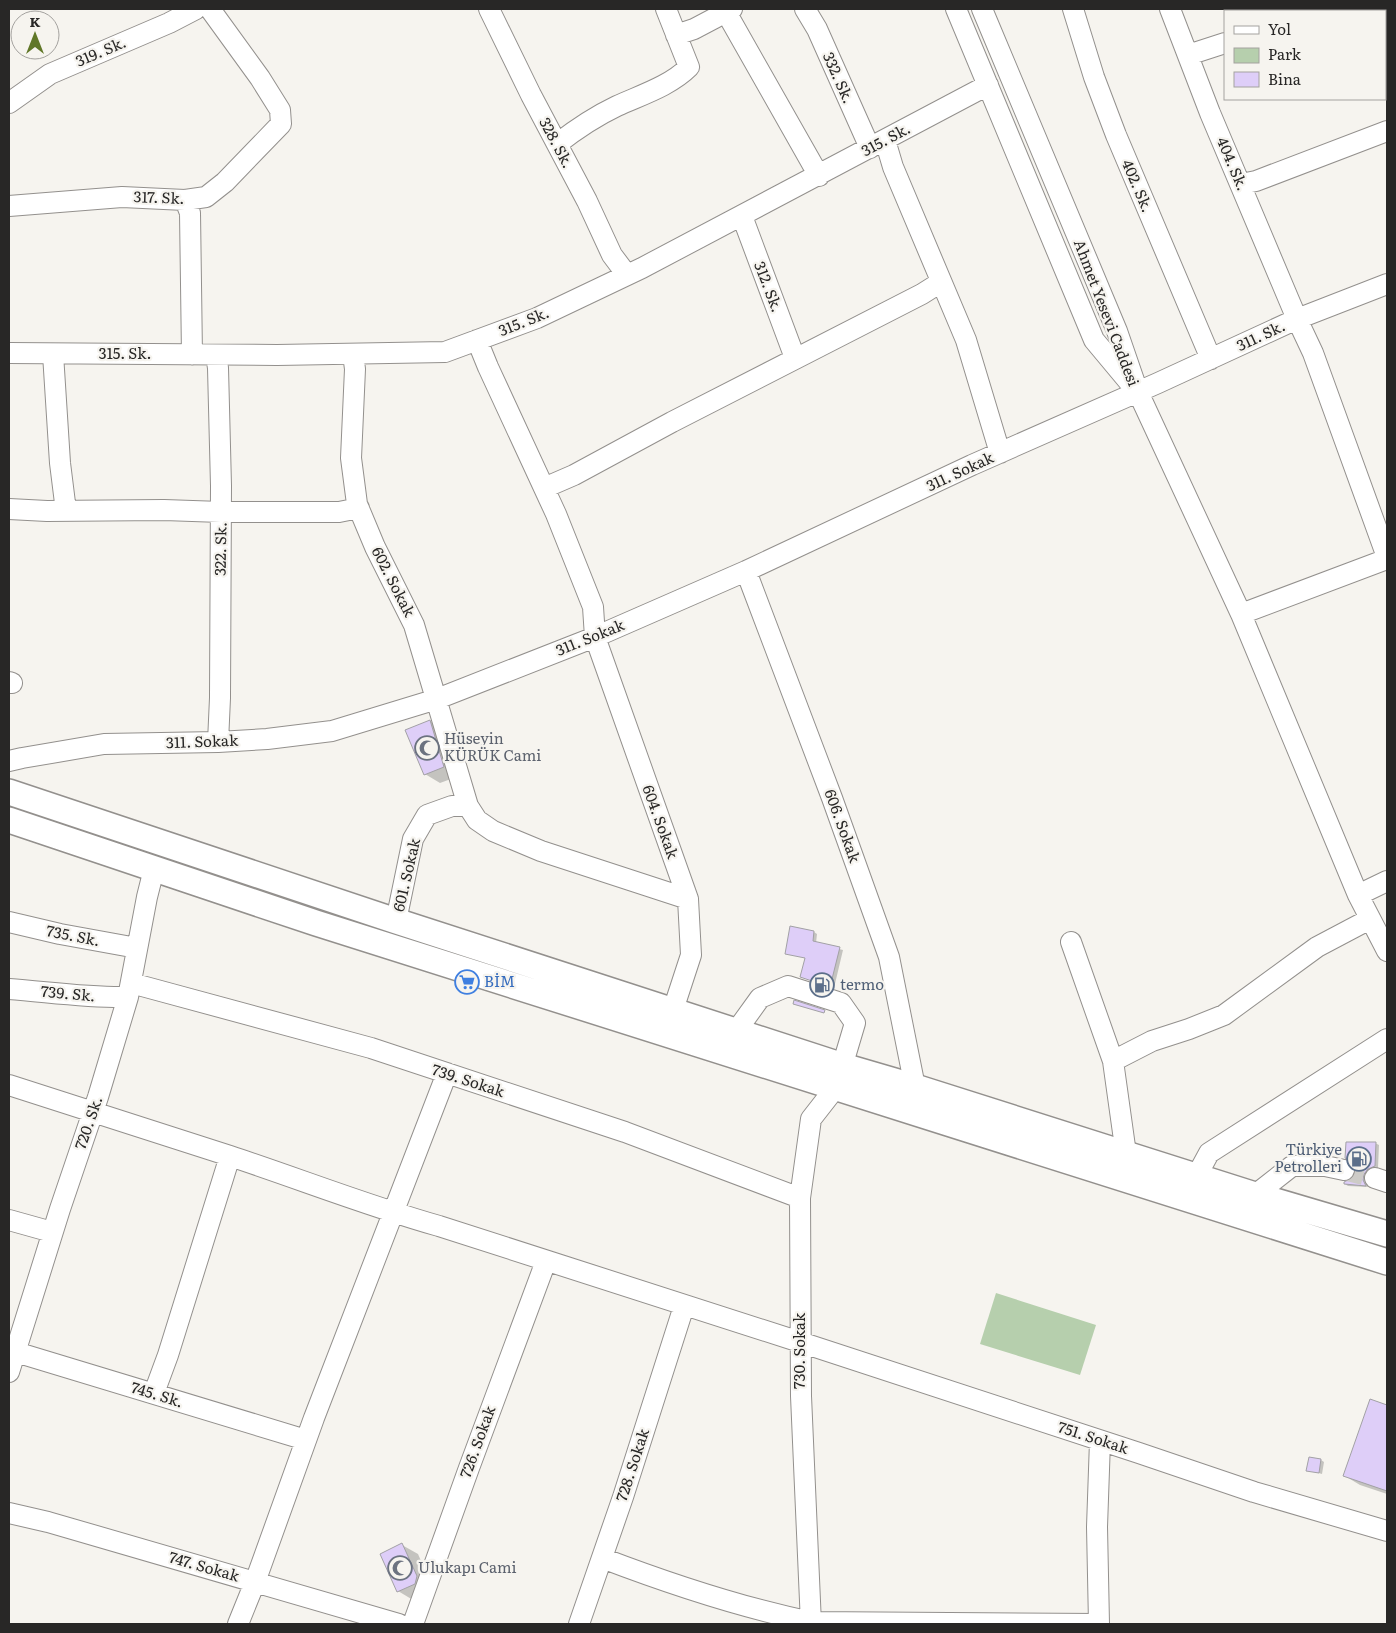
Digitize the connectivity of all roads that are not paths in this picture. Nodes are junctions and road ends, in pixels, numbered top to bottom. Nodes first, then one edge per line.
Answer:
1 (196, 9) edge
2 (210, 9) edge
3 (489, 9) edge
4 (666, 9) edge
5 (806, 9) edge
6 (956, 9) edge
7 (982, 9) edge
8 (1073, 9) edge
9 (1170, 9) edge
10 (729, 10) edge
11 (676, 35) junction
12 (1224, 43) edge
13 (1188, 56) junction
14 (988, 85) junction
15 (9, 103) edge
16 (1387, 131) edge
17 (557, 144) junction
18 (878, 144) junction
19 (819, 176) junction
20 (1240, 184) junction
21 (185, 200) junction
22 (9, 206) edge
23 (742, 216) junction
24 (627, 275) junction
25 (941, 282) junction
26 (1387, 284) edge
27 (1297, 319) junction
28 (477, 340) junction
29 (9, 353) edge
30 (53, 354) junction
31 (354, 354) junction
32 (192, 355) junction
33 (216, 355) junction
34 (795, 358) junction
35 (1211, 359) junction
36 (1138, 392) junction
37 (1000, 453) junction
38 (544, 488) junction
39 (358, 508) junction
40 (9, 509) edge
41 (66, 511) junction
42 (221, 512) junction
43 (1387, 558) edge
44 (746, 572) junction
45 (1241, 614) junction
46 (596, 637) junction
47 (436, 699) junction
48 (218, 742) junction
49 (9, 761) edge
50 (9, 792) edge
51 (468, 806) junction
52 (9, 820) edge
53 (154, 869) junction
54 (1387, 881) edge
55 (1358, 895) junction
56 (688, 899) junction
57 (1370, 919) junction
58 (396, 921) junction
59 (9, 922) edge
60 (1070, 942) dead end
61 (137, 948) junction
62 (1387, 951) edge
63 (9, 989) edge
64 (130, 990) junction
65 (673, 1010) junction
66 (738, 1031) junction
67 (1387, 1039) edge
68 (721, 1051) junction
69 (1113, 1061) junction
70 (447, 1073) junction
71 (840, 1076) junction
72 (9, 1084) edge
73 (916, 1087) junction
74 (92, 1113) junction
75 (1126, 1154) junction
76 (230, 1156) junction
77 (1344, 1170) tunnel mouth
78 (1196, 1177) junction
79 (1254, 1195) junction
80 (800, 1198) junction
81 (393, 1213) junction
82 (1242, 1216) junction
83 (9, 1220) edge
84 (52, 1232) junction
85 (1387, 1234) edge
86 (546, 1260) junction
87 (1387, 1262) edge
88 (684, 1306) junction
89 (800, 1342) junction
90 (12, 1351) edge
91 (9, 1372) edge
92 (154, 1393) junction
93 (306, 1440) junction
94 (1100, 1441) junction
95 (9, 1513) edge
96 (1387, 1531) edge
97 (602, 1558) junction
98 (255, 1582) junction
99 (811, 1623) edge
100 (238, 1624) edge
101 (399, 1624) edge
102 (413, 1624) edge
103 (579, 1624) edge
104 (1099, 1624) edge

1 - 15 street, 319. Sk.
2 - 21 street, 317. Sk.
3 - 17 street, 328. Sk.
4 - 11 street
5 - 18 street, 332. Sk.
6 - 14 street, Ahmet Yesevi Caddesi
7 - 36 street, Ahmet Yesevi Caddesi
8 - 35 street, 402. Sk.
9 - 13 street, 404. Sk.
10 - 11 street
10 - 19 street
11 - 17 street
12 - 13 street
13 - 20 street, 404. Sk.
14 - 18 street, 315. Sk.
14 - 36 street, Ahmet Yesevi Caddesi
16 - 20 street
17 - 24 street, 328. Sk.
18 - 19 street, 315. Sk.
18 - 25 street, 332. Sk.
19 - 23 street, 315. Sk.
20 - 27 street, 404. Sk.
21 - 22 street, 317. Sk.
21 - 32 street
23 - 24 street, 315. Sk.
23 - 34 street, 312. Sk.
24 - 28 street, 315. Sk.
25 - 34 street
25 - 37 street, 332. Sk.
26 - 27 street, 311. Sk.
27 - 35 street, 311. Sk.
27 - 43 street, 404. Sk.
28 - 31 street, 315. Sk.
28 - 38 street, 604. Sokak
29 - 30 street, 315. Sk.
30 - 32 street, 315. Sk.
30 - 41 street
31 - 33 street, 315. Sk.
31 - 39 street, 602. Sokak
32 - 33 street, 315. Sk.
33 - 42 street, 322. Sk.
34 - 38 street
35 - 36 street, 311. Sk.
36 - 37 street, 311. Sokak
36 - 45 street
37 - 44 street, 311. Sokak
38 - 46 street, 604. Sokak
39 - 42 street
39 - 47 street, 602. Sokak
40 - 41 street
41 - 42 street
42 - 48 street, 322. Sk.
43 - 45 street
44 - 46 street, 311. Sokak
44 - 73 street, 606. Sokak
45 - 55 street
46 - 47 street, 311. Sokak
46 - 56 street, 604. Sokak
47 - 48 street, 311. Sokak
47 - 51 street, 602. Sokak
48 - 49 street, 311. Sokak
50 - 58 main road
51 - 56 street
51 - 58 street, 601. Sokak
52 - 53 main road
53 - 61 street, 720. Sk.
53 - 68 main road
54 - 55 street
55 - 57 street
56 - 65 street, 604. Sokak
57 - 62 street
57 - 69 street
58 - 65 main road
59 - 61 street, 735. Sk.
60 - 69 street
61 - 64 street, 720. Sk.
63 - 64 street, 739. Sk.
64 - 70 street, 739. Sokak
64 - 74 street, 720. Sk.
65 - 66 main road
66 - 68 street
66 - 71 main road
66 - 71 street
67 - 78 street
68 - 71 main road
69 - 75 street
70 - 80 street, 739. Sokak
70 - 81 street
71 - 73 main road
71 - 80 street, 730. Sokak
71 - 82 main road
72 - 74 street, 751. Sokak
73 - 75 main road
74 - 76 street, 751. Sokak
74 - 84 street, 720. Sk.
75 - 78 main road
76 - 81 street, 751. Sokak
76 - 92 street
77 - 79 street
78 - 79 main road
79 - 82 street
79 - 85 main road
80 - 89 street, 730. Sokak
81 - 86 street, 751. Sokak
81 - 93 street
82 - 87 main road
83 - 84 street
84 - 90 street, 720. Sk.
86 - 88 street, 751. Sokak
86 - 102 street, 726. Sokak
88 - 89 street, 751. Sokak
88 - 97 street, 728. Sokak
89 - 94 street, 751. Sokak
89 - 99 street, 730. Sokak
90 - 91 street, 720. Sk.
90 - 92 street, 745. Sk.
92 - 93 street, 745. Sk.
93 - 98 street
94 - 96 street, 751. Sokak
94 - 104 street
95 - 98 street, 747. Sokak
97 - 99 street
97 - 103 street, 728. Sokak
98 - 100 street
98 - 101 street, 747. Sokak
99 - 104 street

